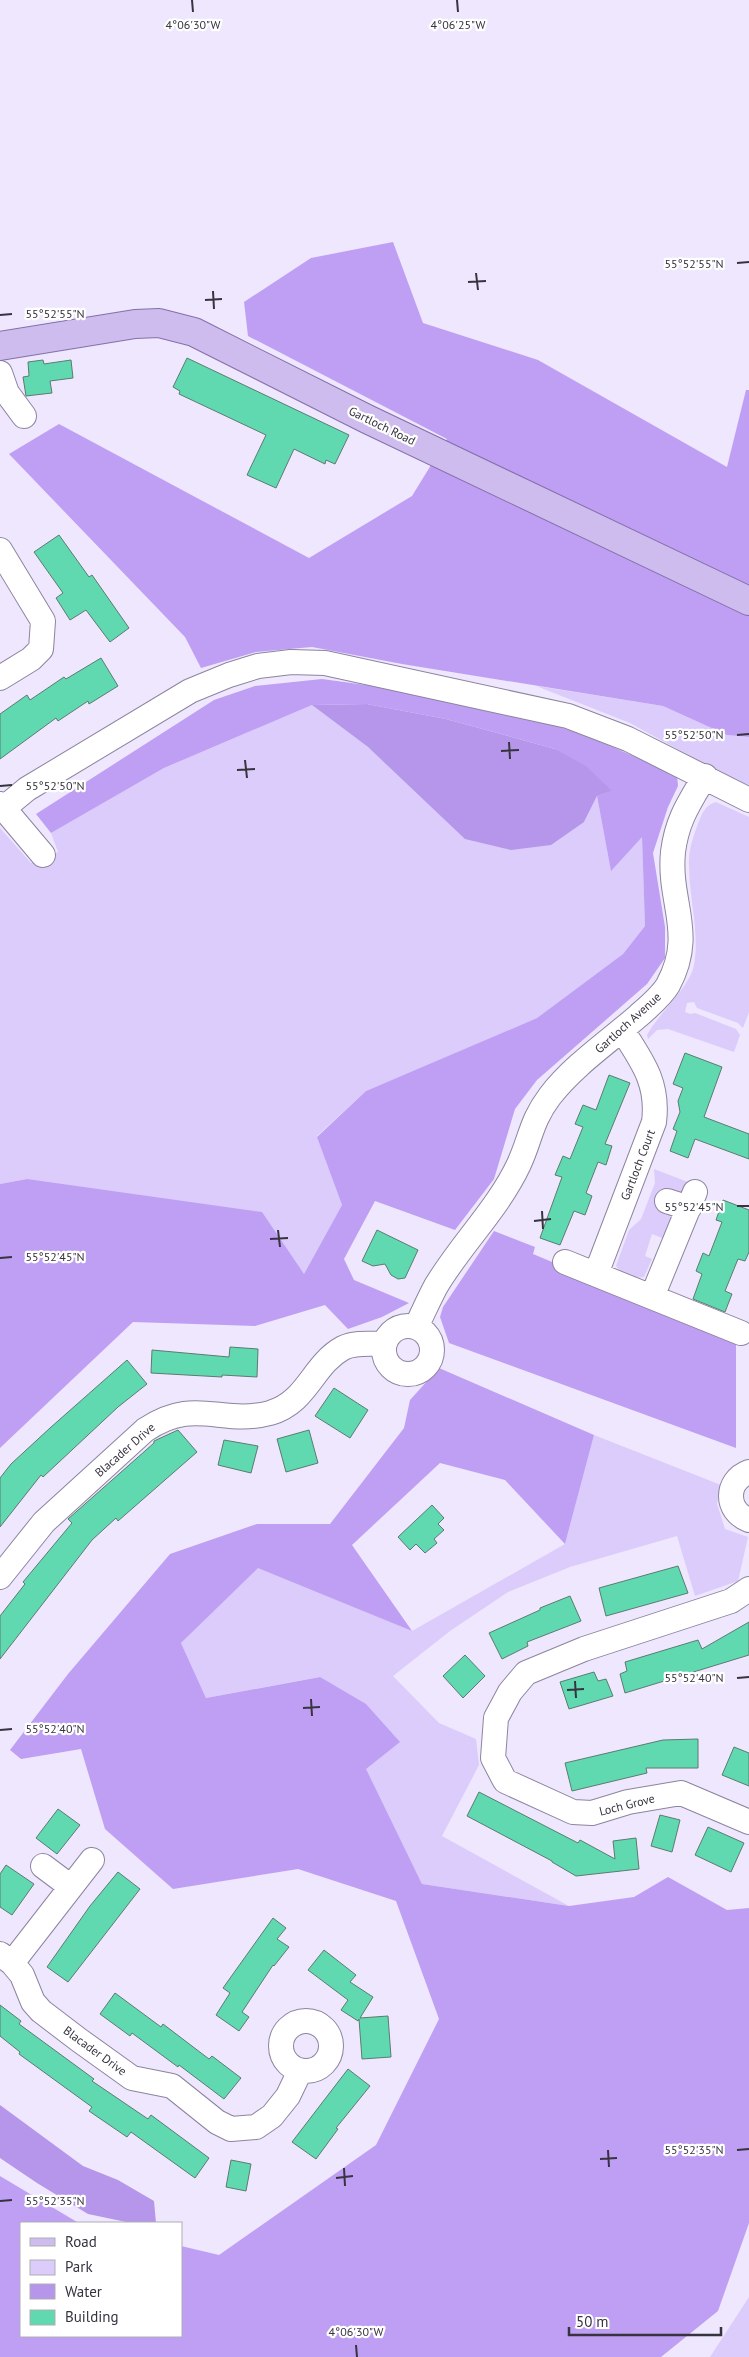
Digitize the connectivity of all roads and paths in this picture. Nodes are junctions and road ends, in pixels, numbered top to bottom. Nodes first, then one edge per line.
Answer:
1 (0, 346) edge
2 (0, 373) edge
3 (24, 416) dead end
4 (0, 550) edge
5 (749, 601) edge
6 (0, 678) edge
7 (705, 776) junction
8 (749, 800) edge
9 (2, 806) edge
10 (42, 854) dead end
11 (622, 1030) junction
12 (684, 1200) dead end
13 (565, 1262) dead end
14 (596, 1274) junction
15 (652, 1298) junction
16 (416, 1327) junction
17 (741, 1333) dead end
18 (384, 1344) junction
19 (749, 1472) edge
20 (749, 1520) edge
21 (0, 1578) edge
22 (749, 1589) edge
23 (749, 1822) edge
24 (92, 1860) dead end
25 (43, 1866) dead end
26 (71, 1887) junction
27 (6, 1958) edge
28 (300, 2071) dead end

1 - 5 main road, Gartloch Road
2 - 3 street
4 - 6 street
7 - 8 street
7 - 9 street
7 - 11 street, Gartloch Avenue
9 - 10 street
11 - 14 street, Gartloch Court
11 - 16 street, Gartloch Avenue
12 - 15 street
13 - 14 street
14 - 15 street
15 - 17 street
16 - 18 street
16 - 18 street
18 - 21 street, Blacader Drive
19 - 20 street
22 - 23 street, Loch Grove
24 - 26 street
25 - 26 street
26 - 27 street
27 - 28 street, Blacader Drive

